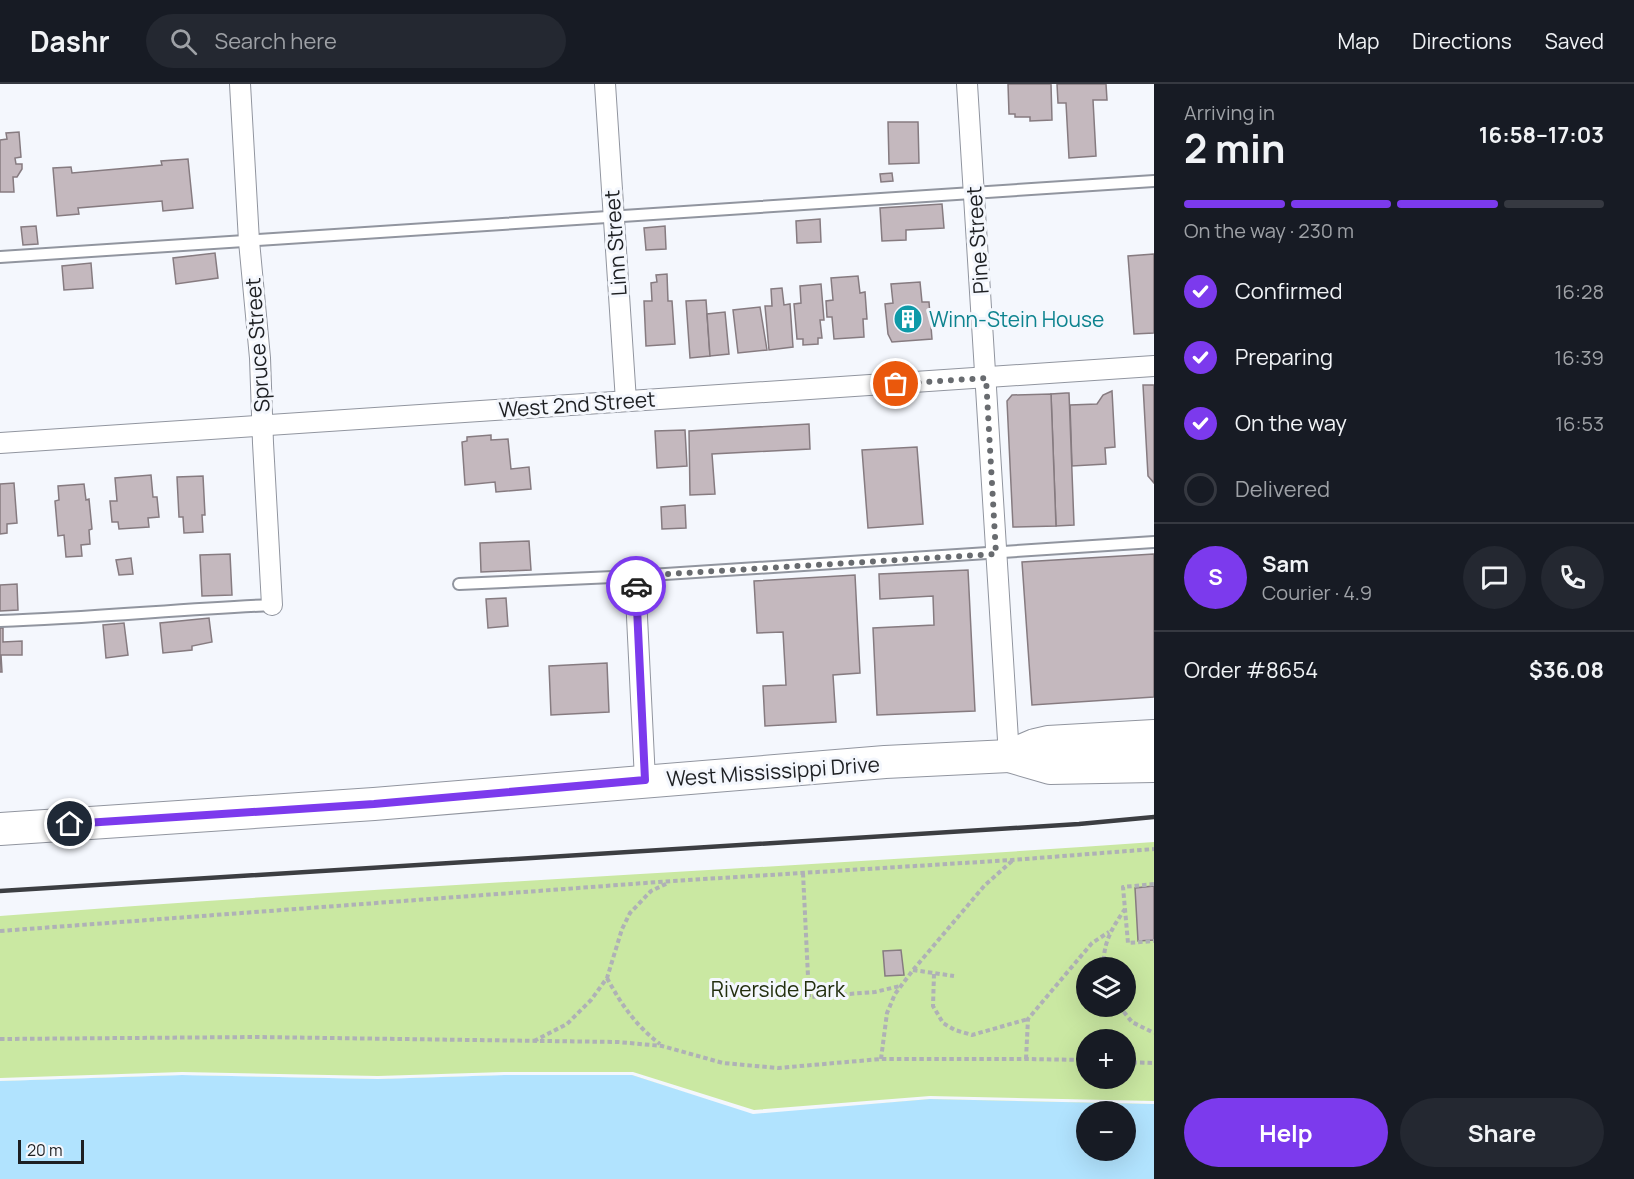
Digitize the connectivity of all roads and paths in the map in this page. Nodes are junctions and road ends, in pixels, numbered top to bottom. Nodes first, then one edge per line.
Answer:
1 (240, 84) edge
2 (605, 84) edge
3 (967, 84) edge
4 (1154, 181) edge
5 (974, 192) junction
6 (612, 216) junction
7 (249, 241) junction
8 (0, 257) edge
9 (1154, 366) edge
10 (986, 378) junction
11 (626, 401) junction
12 (263, 427) junction
13 (0, 443) edge
14 (1154, 542) edge
15 (996, 554) junction
16 (635, 576) junction
17 (459, 584) dead end
18 (272, 605) joint
19 (0, 621) edge
20 (1154, 736) edge
21 (1009, 756) junction
22 (1154, 766) edge
23 (645, 780) junction
24 (0, 829) edge
25 (1154, 849) edge
26 (1012, 860) junction
27 (803, 873) junction
28 (672, 881) junction
29 (1154, 884) edge
30 (1125, 909) junction
31 (0, 931) edge
32 (1109, 932) junction
33 (1154, 941) edge
34 (1103, 957) edge
35 (913, 970) junction
36 (934, 974) junction
37 (954, 976) dead end
38 (607, 978) junction
39 (901, 986) junction
40 (1128, 1017) edge
41 (1028, 1019) junction
42 (1154, 1034) edge
43 (0, 1039) edge
44 (534, 1042) junction
45 (662, 1046) junction
46 (881, 1059) junction
47 (1026, 1059) junction
48 (1076, 1060) edge
49 (1136, 1062) edge
50 (1154, 1063) edge

1 - 7 street, Spruce Street
2 - 6 street, Linn Street
3 - 5 street, Pine Street
4 - 5 lane
5 - 6 lane
5 - 10 street, Pine Street
6 - 7 lane
6 - 11 street, Linn Street
7 - 8 lane
7 - 12 street, Spruce Street
9 - 10 street, West 2nd Street
10 - 11 street, West 2nd Street
10 - 15 street, Pine Street
11 - 12 street, West 2nd Street
12 - 13 street, West 2nd Street
12 - 18 street, Spruce Street
14 - 15 lane
15 - 16 lane
15 - 21 street, Pine Street
16 - 17 lane
16 - 23 street
18 - 19 lane
20 - 21 main road
21 - 22 main road
21 - 23 main road, West Mississippi Drive
23 - 24 main road, West Mississippi Drive
25 - 26 path
26 - 27 path
26 - 35 path
27 - 28 path
27 - 39 path
28 - 31 path
28 - 38 path
29 - 30 path
30 - 32 path
30 - 33 path
32 - 34 path
32 - 41 path
35 - 36 path
35 - 39 path
36 - 37 path
36 - 41 path
38 - 44 path
38 - 45 path
39 - 46 path
40 - 42 path
41 - 47 path
43 - 44 path
44 - 45 path
45 - 46 path
46 - 47 path
47 - 48 path
49 - 50 path

